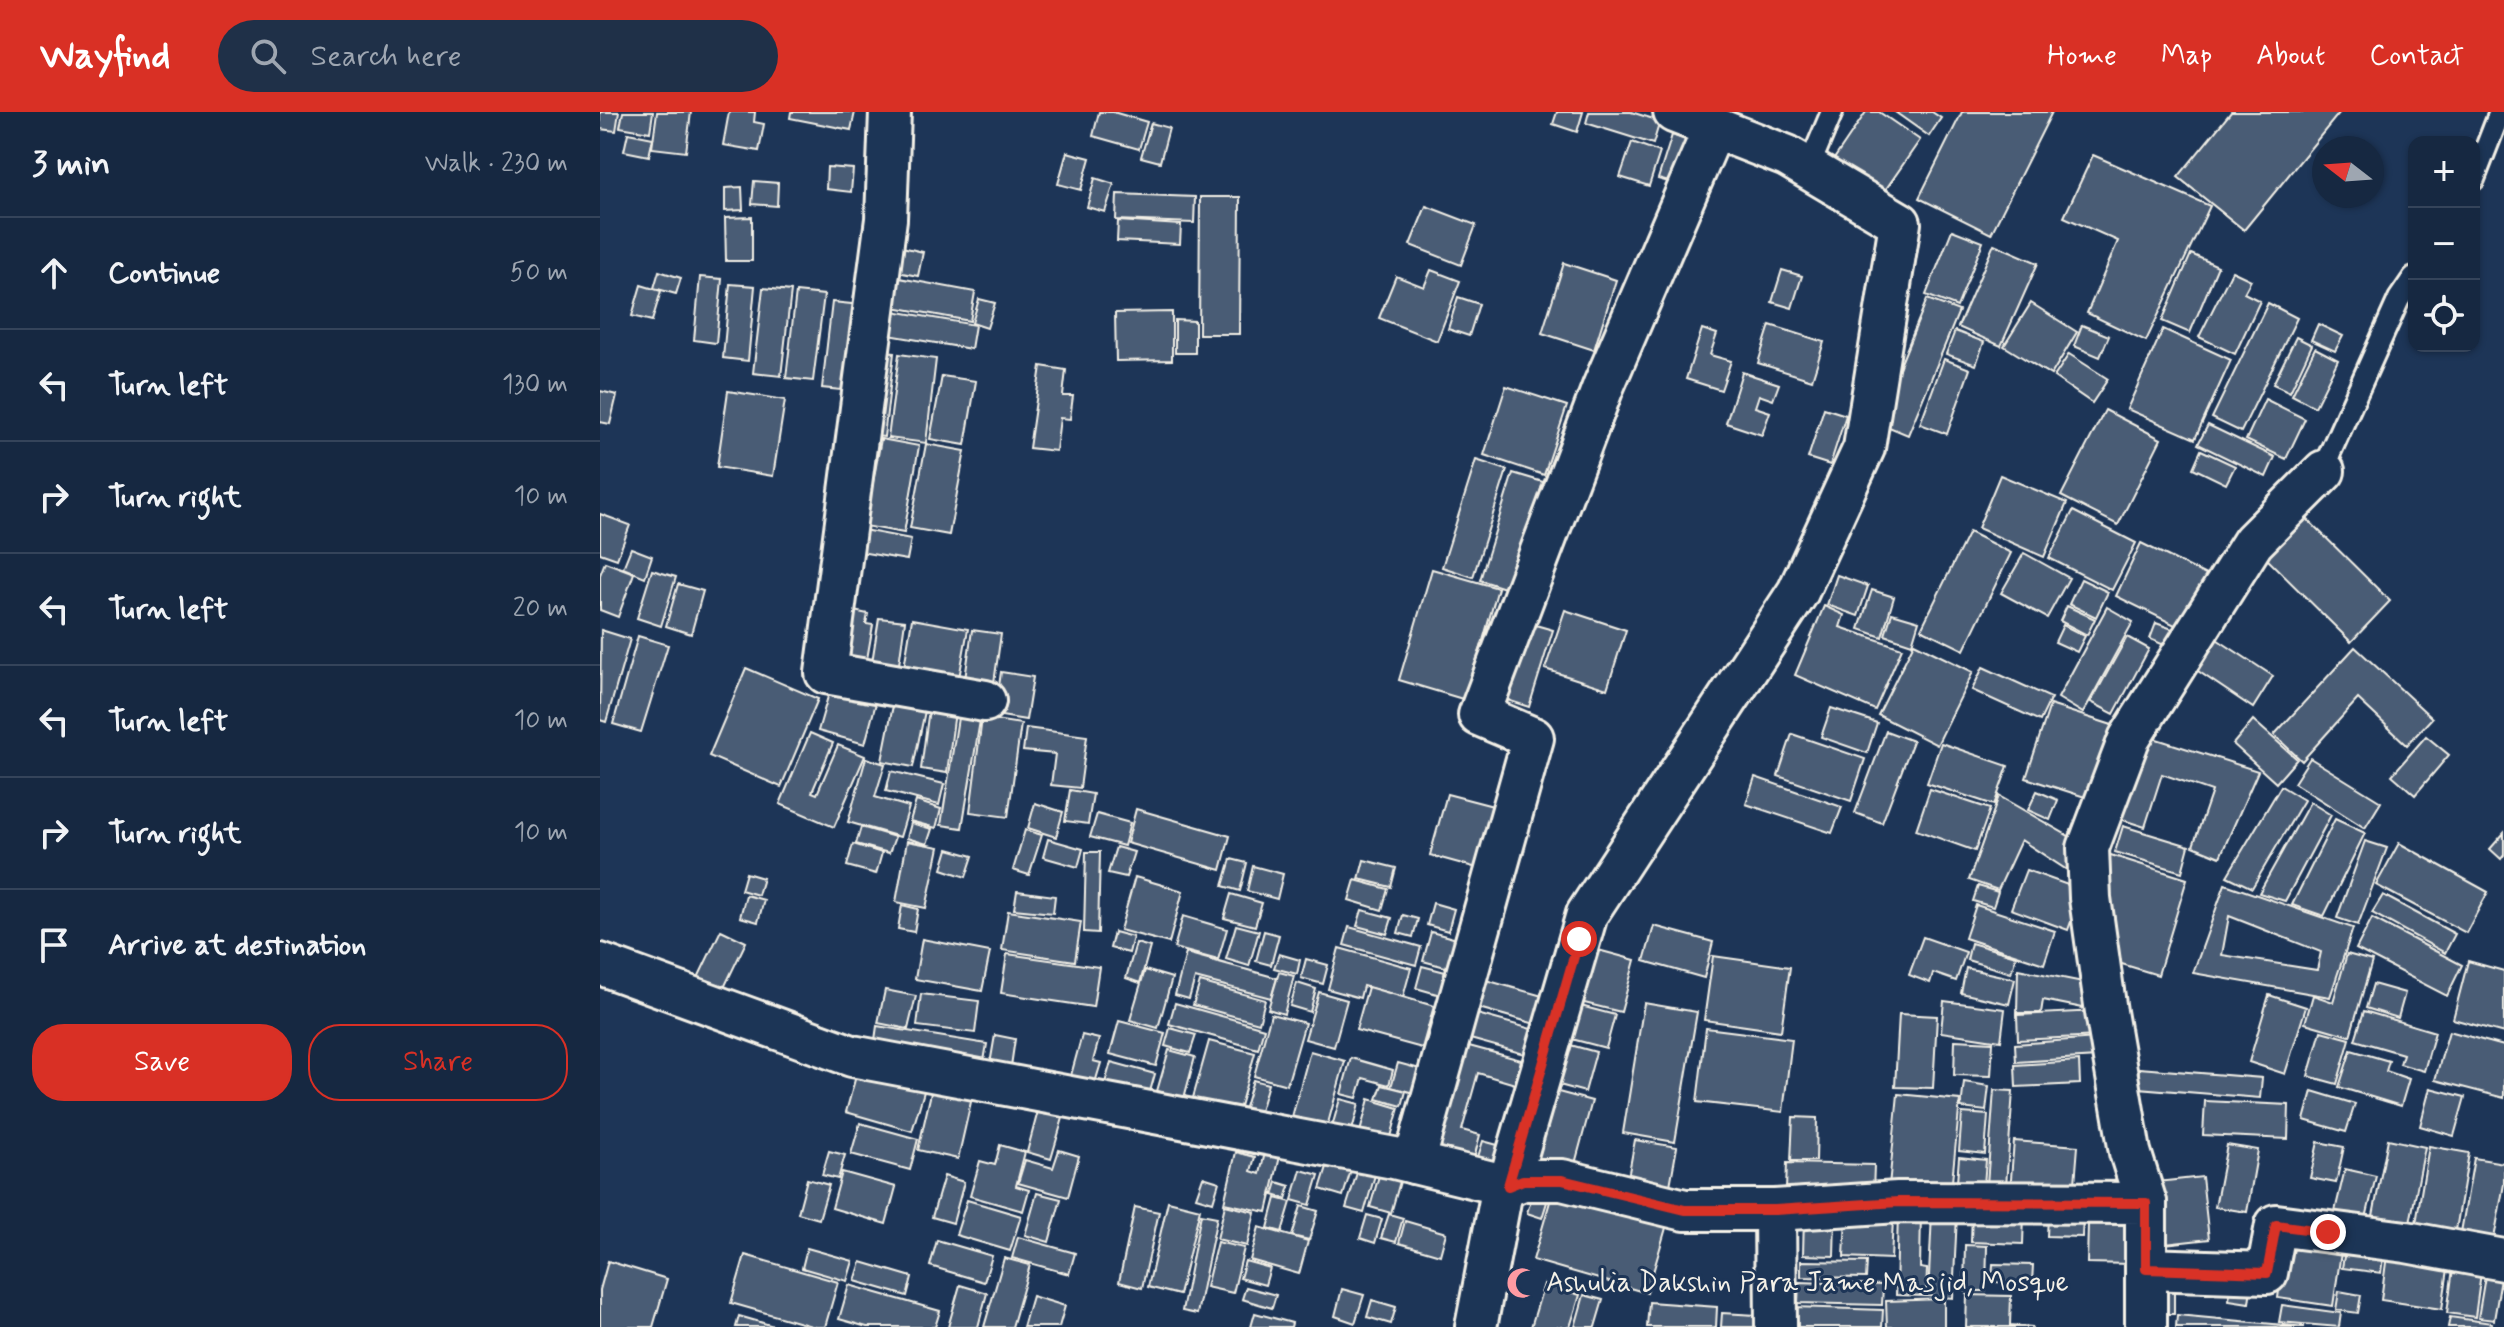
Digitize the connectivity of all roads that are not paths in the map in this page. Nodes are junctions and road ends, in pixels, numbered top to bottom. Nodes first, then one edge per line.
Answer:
1 (890, 112) edge
2 (1674, 112) edge
3 (1832, 112) edge
4 (2500, 112) edge
5 (1714, 128) junction
6 (2480, 164) edge
7 (1808, 169) junction
8 (2412, 280) edge
9 (2326, 463) joint
10 (985, 701) dead end
11 (600, 964) edge
12 (1414, 1163) junction
13 (1505, 1186) junction
14 (2146, 1203) junction
15 (1775, 1210) junction
16 (2504, 1260) edge
17 (2146, 1269) junction
18 (1476, 1327) edge
19 (1776, 1327) edge
20 (2146, 1327) edge

1 - 10 street
2 - 5 street
3 - 7 lane
4 - 6 lane
5 - 7 street
5 - 12 street
7 - 13 street
8 - 9 lane
9 - 14 street
11 - 12 street
12 - 13 street
13 - 15 street
13 - 18 street
14 - 15 street
14 - 17 street
15 - 19 street
16 - 17 street
17 - 20 street

